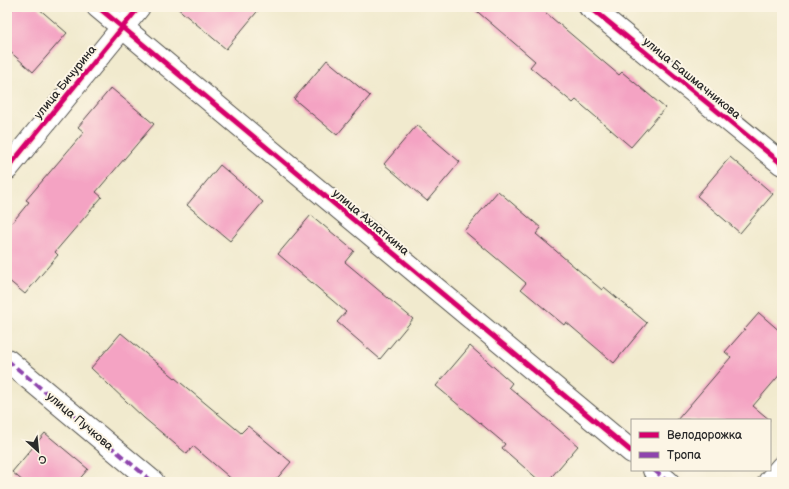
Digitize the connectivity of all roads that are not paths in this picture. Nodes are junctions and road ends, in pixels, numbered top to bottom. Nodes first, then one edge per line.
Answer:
1 (98, 7) edge
2 (139, 7) edge
3 (590, 7) edge
4 (122, 27) junction
5 (782, 164) edge
6 (7, 170) edge
7 (7, 360) edge
8 (631, 451) edge
9 (782, 467) edge
10 (655, 471) edge
11 (153, 482) edge
12 (668, 482) edge
13 (770, 482) edge

1 - 4 street, улица Ахлаткина
2 - 4 street, улица Бичурина
3 - 5 street, улица Башмачникова
4 - 6 street, улица Бичурина
4 - 8 street, улица Ахлаткина
7 - 11 street, улица Пучкова
9 - 13 street
10 - 12 street

